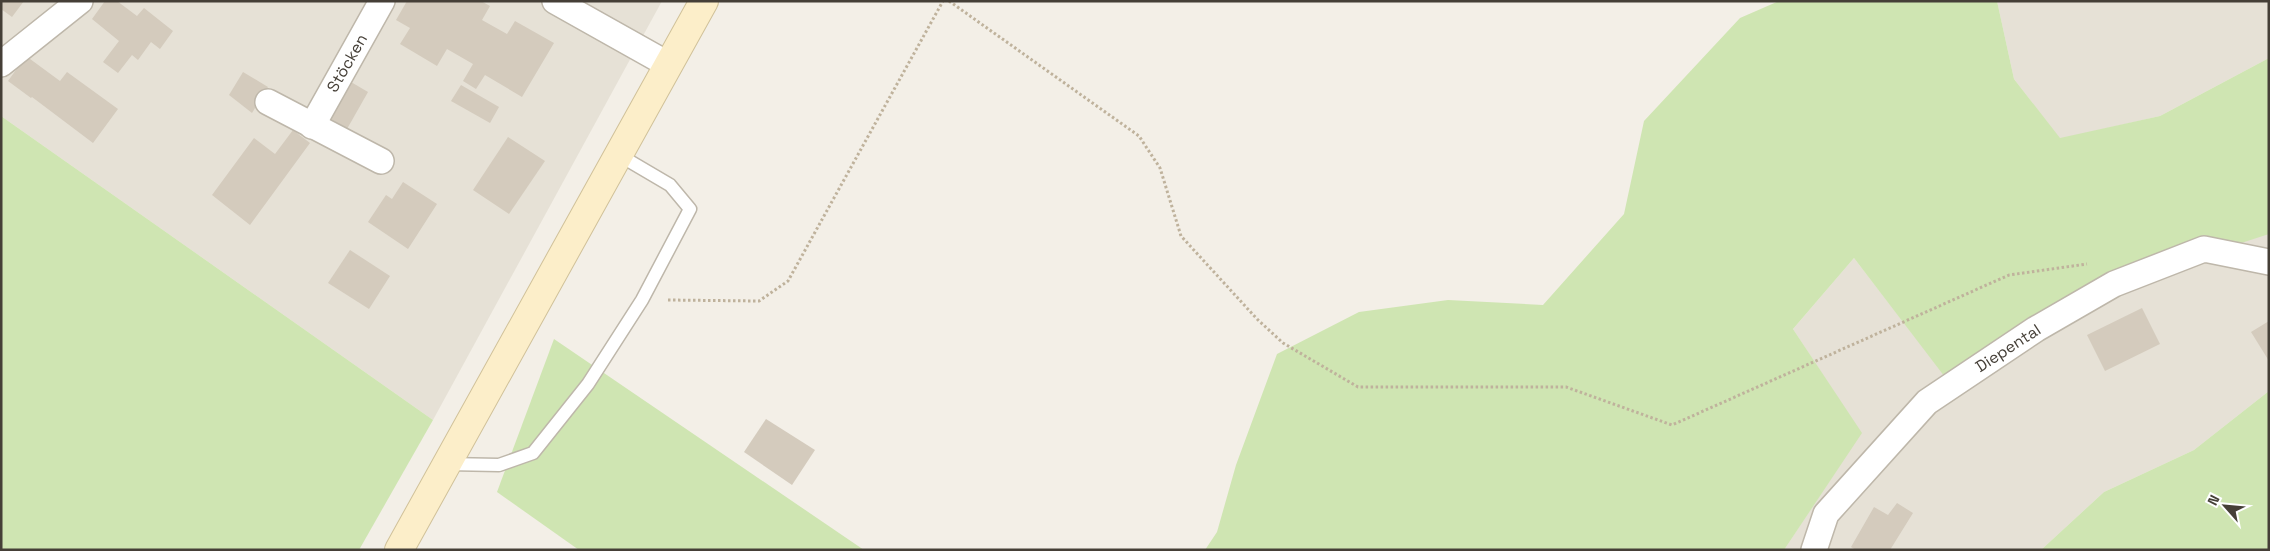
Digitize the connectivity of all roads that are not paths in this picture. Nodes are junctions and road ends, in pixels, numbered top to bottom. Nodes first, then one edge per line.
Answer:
1 (80, 1) edge
2 (382, 1) edge
3 (555, 1) edge
4 (704, 1) edge
5 (1, 64) edge
6 (669, 65) junction
7 (268, 102) dead end
8 (312, 126) junction
9 (619, 155) junction
10 (381, 161) dead end
11 (2269, 262) edge
12 (447, 464) junction
13 (399, 550) edge
14 (1814, 550) edge

1 - 5 street
2 - 8 street, Stöcken
3 - 6 street
4 - 6 main road
6 - 9 main road
7 - 8 street
8 - 10 street
9 - 12 main road
9 - 12 lane
11 - 14 street, Diepental
12 - 13 main road

